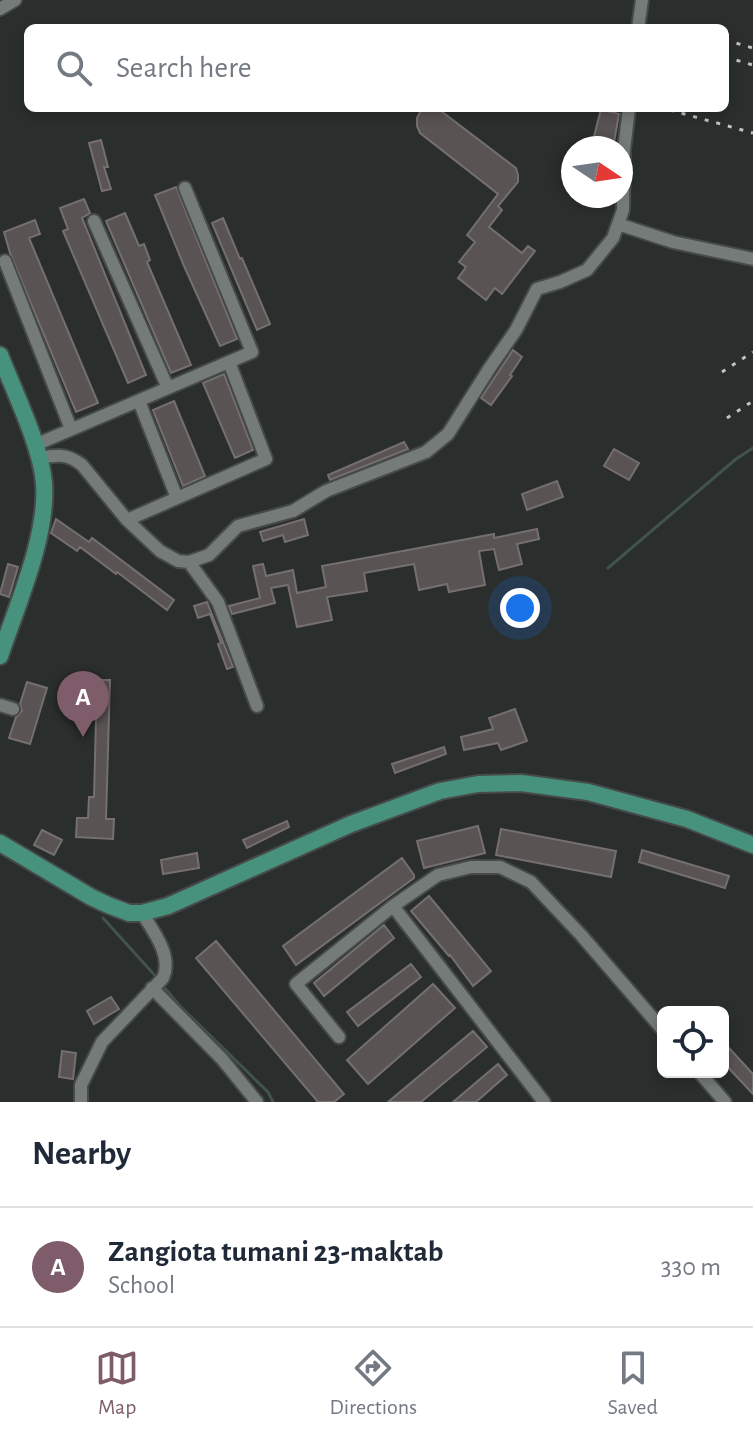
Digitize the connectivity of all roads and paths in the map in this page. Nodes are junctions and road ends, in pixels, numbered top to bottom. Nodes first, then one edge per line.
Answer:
1 (15, 0) edge
2 (642, 0) edge
3 (0, 9) edge
4 (639, 24) edge
5 (629, 112) edge
6 (185, 188) dead end
7 (94, 221) dead end
8 (618, 224) junction
9 (753, 259) edge
10 (5, 261) dead end
11 (0, 355) edge
12 (229, 362) junction
13 (168, 388) junction
14 (139, 401) junction
15 (71, 429) junction
16 (37, 452) junction
17 (177, 498) junction
18 (127, 520) junction
19 (189, 562) junction
20 (0, 656) edge
21 (257, 706) dead end
22 (0, 843) edge
23 (753, 845) edge
24 (393, 906) junction
25 (142, 913) junction
26 (157, 983) junction
27 (657, 1023) edge
28 (339, 1037) dead end
29 (704, 1078) edge
30 (81, 1102) edge
31 (257, 1102) edge
32 (544, 1102) edge
33 (725, 1102) edge

1 - 3 street
2 - 4 street
5 - 8 street
6 - 12 street
7 - 13 street
8 - 9 street
8 - 19 street
10 - 15 street
11 - 16 main road
12 - 13 street
12 - 17 street
13 - 14 street
14 - 15 street
14 - 17 street
15 - 16 street
16 - 18 street
16 - 20 main road
17 - 18 street
18 - 19 street
19 - 21 street
22 - 25 main road
23 - 25 main road
24 - 27 street
24 - 28 street
24 - 32 street
25 - 26 street
26 - 30 street
26 - 31 street
29 - 33 street

